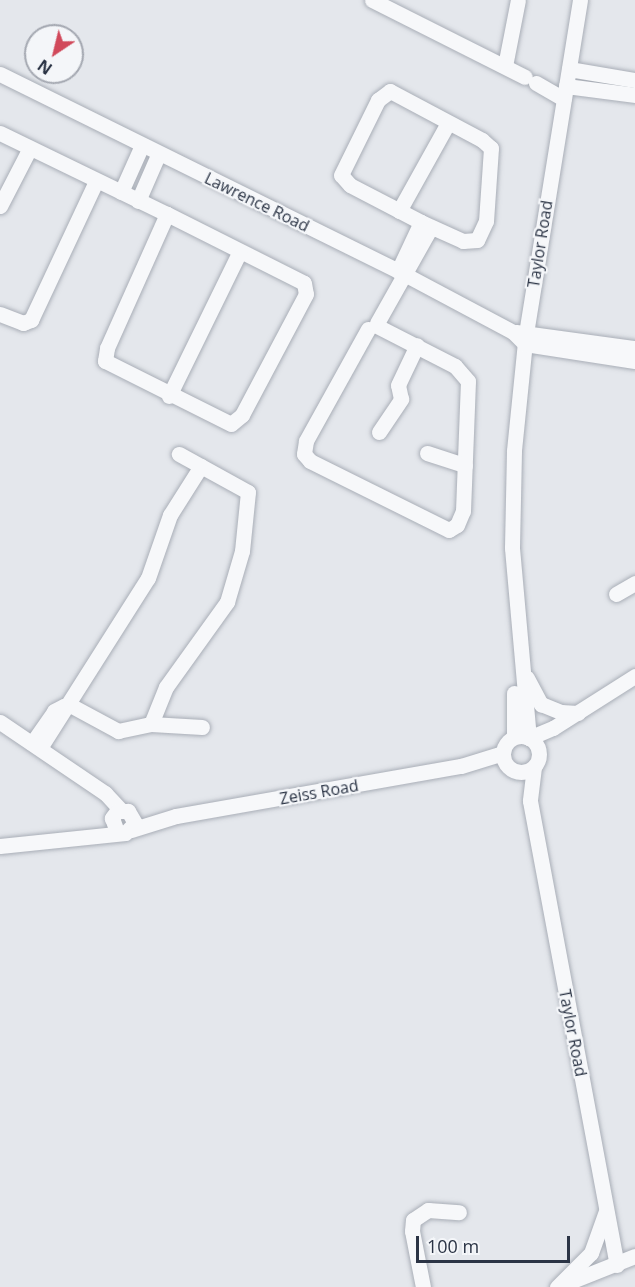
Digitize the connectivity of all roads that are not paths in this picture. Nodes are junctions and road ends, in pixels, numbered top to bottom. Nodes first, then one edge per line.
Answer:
1 (372, 0) edge
2 (518, 0) edge
3 (580, 0) edge
4 (506, 66) junction
5 (569, 69) junction
6 (0, 74) edge
7 (635, 80) edge
8 (565, 92) junction
9 (635, 96) edge
10 (448, 123) junction
11 (0, 133) edge
12 (142, 144) junction
13 (30, 148) junction
14 (159, 153) junction
15 (96, 181) junction
16 (121, 192) junction
17 (138, 201) junction
18 (0, 206) edge
19 (399, 211) junction
20 (167, 214) junction
21 (426, 225) junction
22 (240, 251) junction
23 (402, 273) junction
24 (0, 314) edge
25 (374, 324) junction
26 (522, 336) junction
27 (417, 345) junction
28 (635, 348) edge
29 (635, 361) edge
30 (169, 396) junction
31 (379, 432) dead end
32 (427, 453) dead end
33 (179, 454) dead end
34 (465, 465) junction
35 (201, 466) junction
36 (512, 489) junction
37 (635, 583) edge
38 (616, 594) dead end
39 (520, 643) junction
40 (635, 676) edge
41 (70, 705) junction
42 (578, 713) junction
43 (0, 722) edge
44 (151, 724) junction
45 (202, 727) dead end
46 (553, 728) junction
47 (521, 738) junction
48 (36, 746) junction
49 (536, 761) junction
50 (509, 763) junction
51 (530, 801) junction
52 (122, 821) junction
53 (0, 846) edge
54 (608, 1203) junction
55 (459, 1212) dead end
56 (635, 1256) edge
57 (617, 1264) junction
58 (423, 1287) edge
59 (556, 1287) edge

1 - 4 street
2 - 4 street
3 - 5 street, Taylor Road
4 - 8 street
5 - 7 street
5 - 8 street, Taylor Road
6 - 12 street, Lawrence Road
8 - 9 street
8 - 26 street, Taylor Road
10 - 19 street
10 - 19 street
10 - 21 street
11 - 13 street
12 - 14 street, Lawrence Road
12 - 16 street
13 - 15 street
13 - 18 street
14 - 17 street
14 - 23 street, Lawrence Road
15 - 16 street
15 - 24 street
16 - 17 street
17 - 20 street
19 - 21 street
20 - 22 street
20 - 30 street
21 - 23 street
22 - 30 street
22 - 30 street
23 - 25 street
23 - 26 street, Lawrence Road
25 - 27 street
25 - 34 street
26 - 28 street
26 - 29 street
26 - 36 street, Taylor Road
27 - 31 street
27 - 34 street
32 - 34 street
33 - 35 street
35 - 41 street
35 - 44 street
36 - 39 street, Taylor Road
36 - 47 street, Taylor Road
37 - 38 street
39 - 42 street
39 - 47 street, Taylor Road
40 - 42 street
41 - 44 street
41 - 48 street
42 - 46 street
43 - 48 street
44 - 45 street
46 - 47 street
46 - 49 street
47 - 49 street
47 - 50 street
48 - 52 street
49 - 50 street, Zeiss Road
49 - 51 street
50 - 51 street
50 - 52 street, Zeiss Road
51 - 54 street, Taylor Road
52 - 53 street, Zeiss Road
54 - 57 street, Taylor Road
54 - 59 street
55 - 58 street
56 - 57 street
57 - 59 street

